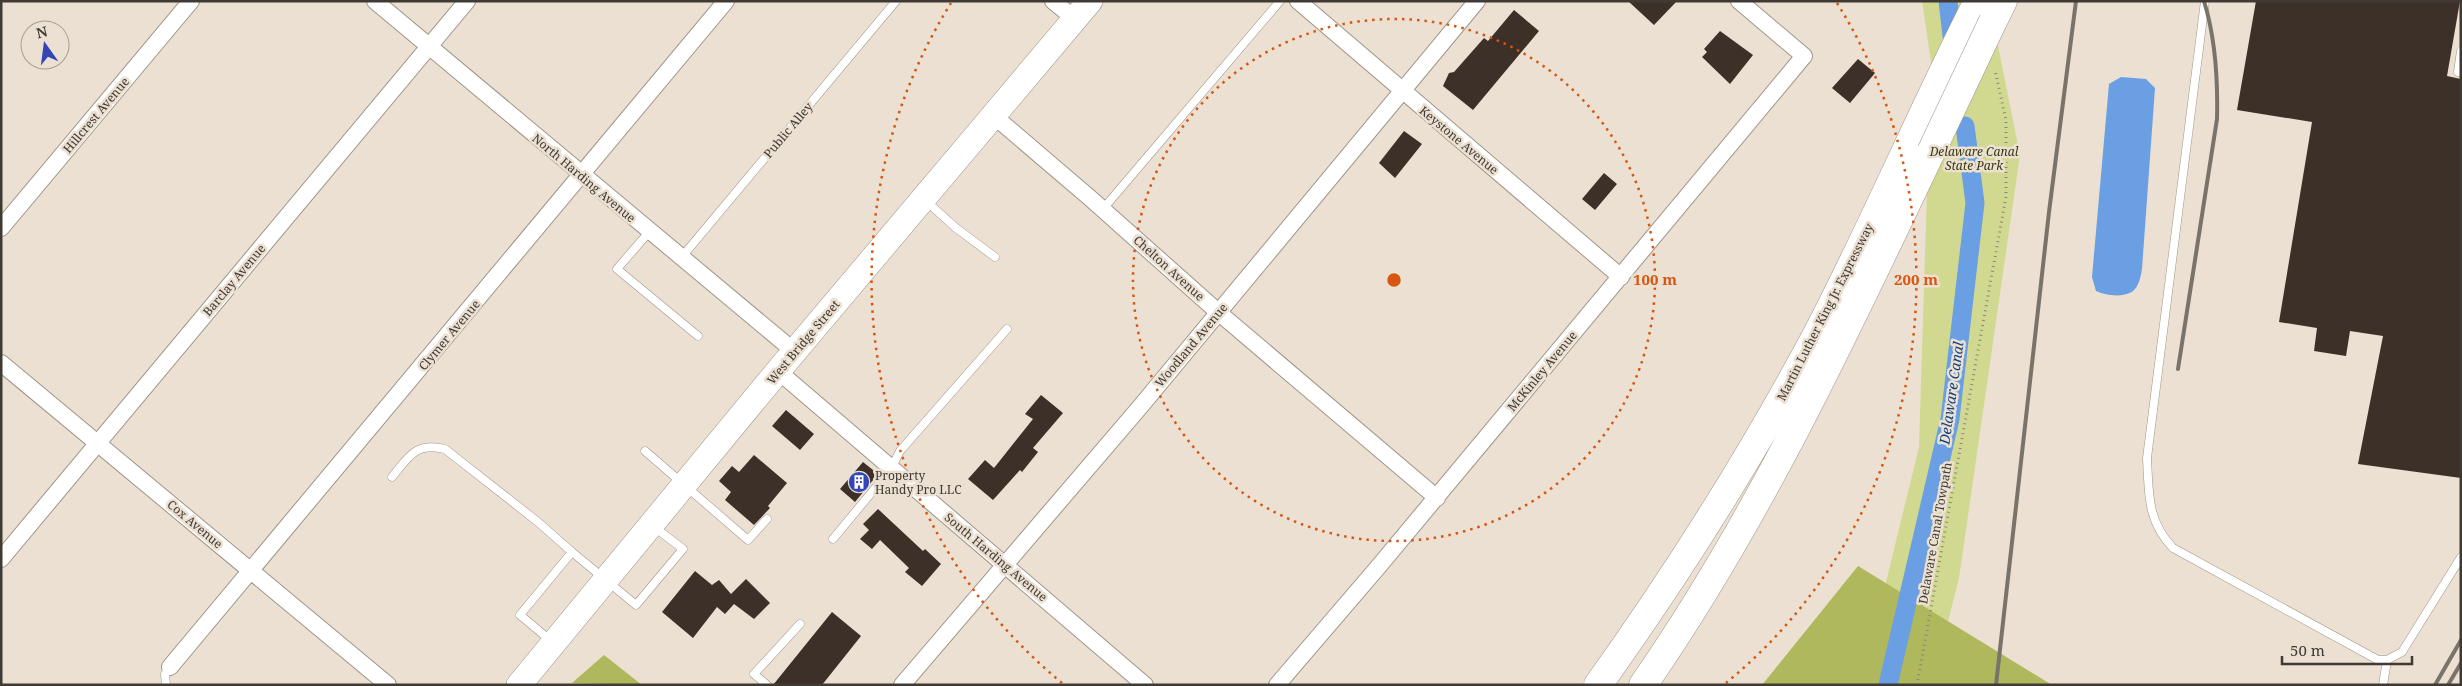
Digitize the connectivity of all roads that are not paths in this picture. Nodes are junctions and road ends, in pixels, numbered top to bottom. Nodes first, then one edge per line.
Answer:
1 (191, 1) edge
2 (376, 1) edge
3 (467, 1) edge
4 (726, 1) edge
5 (896, 1) edge
6 (1053, 1) edge
7 (1280, 1) edge
8 (1298, 1) edge
9 (1477, 1) edge
10 (1739, 1) edge
11 (1978, 1) edge
12 (2003, 1) edge
13 (2205, 1) edge
14 (1083, 10) edge
15 (429, 47) junction
16 (2461, 51) edge
17 (2461, 72) edge
18 (1402, 92) junction
19 (994, 116) junction
20 (1920, 147) junction
21 (581, 175) junction
22 (924, 199) junction
23 (1103, 209) junction
24 (1, 228) edge
25 (649, 232) junction
26 (996, 257) dead end
27 (681, 258) junction
28 (1621, 277) junction
29 (1218, 312) junction
30 (1007, 329) dead end
31 (698, 336) dead end
32 (795, 352) junction
33 (1, 363) edge
34 (778, 371) junction
35 (98, 443) junction
36 (645, 451) dead end
37 (891, 469) junction
38 (392, 477) dead end
39 (684, 485) junction
40 (1437, 498) junction
41 (767, 519) dead end
42 (652, 524) junction
43 (833, 538) dead end
44 (572, 552) junction
45 (2461, 558) edge
46 (1, 559) edge
47 (1004, 564) junction
48 (251, 571) junction
49 (606, 580) junction
50 (800, 624) dead end
51 (554, 643) junction
52 (2388, 660) junction
53 (170, 667) joint
54 (166, 685) edge
55 (388, 685) edge
56 (519, 685) edge
57 (767, 685) edge
58 (902, 685) edge
59 (1145, 685) edge
60 (1277, 685) edge
61 (1598, 685) edge
62 (1643, 685) edge
63 (2383, 685) edge

1 - 24 street, Hillcrest Avenue
2 - 15 street, North Harding Avenue
3 - 15 street, Barclay Avenue
4 - 21 street, Clymer Avenue
5 - 27 lane, Public Alley
6 - 14 street
7 - 23 lane
8 - 18 street, Keystone Avenue
9 - 18 street, Woodland Avenue
10 - 28 street, McKinley Avenue
11 - 20 highway, Martin Luther King Jr. Expressway
12 - 20 highway, Martin Luther King Jr. Expressway, bridge
13 - 52 lane
14 - 19 main road, West Bridge Street
15 - 21 street, North Harding Avenue
15 - 35 street, Barclay Avenue
16 - 17 lane
18 - 28 street, Keystone Avenue
18 - 29 street, Woodland Avenue
19 - 22 main road, West Bridge Street
19 - 23 street, Chelton Avenue
20 - 61 highway, Martin Luther King Jr. Expressway
20 - 62 highway, Martin Luther King Jr. Expressway
21 - 25 street, North Harding Avenue
21 - 48 street, Clymer Avenue
22 - 26 lane
22 - 32 main road, West Bridge Street
23 - 29 street, Chelton Avenue
25 - 27 street, North Harding Avenue
25 - 31 lane
27 - 32 street, North Harding Avenue
28 - 40 street, McKinley Avenue
29 - 40 street, Chelton Avenue
29 - 47 street, Woodland Avenue
30 - 37 lane
32 - 34 main road, West Bridge Street
33 - 35 street, Cox Avenue
34 - 37 street, South Harding Avenue
34 - 39 main road, West Bridge Street
35 - 46 street, Barclay Avenue
35 - 48 street, Cox Avenue
36 - 39 lane
37 - 43 lane
37 - 47 street, South Harding Avenue
38 - 44 lane
39 - 41 lane
39 - 42 main road, West Bridge Street
40 - 60 street, McKinley Avenue
42 - 49 main road, West Bridge Street
42 - 49 lane
44 - 49 lane
44 - 51 lane
45 - 52 lane
47 - 58 street, Woodland Avenue
47 - 59 street, South Harding Avenue
48 - 53 street, Clymer Avenue
48 - 55 street, Cox Avenue
49 - 51 main road, West Bridge Street
50 - 57 lane
51 - 56 main road, West Bridge Street
52 - 63 lane
53 - 54 lane

